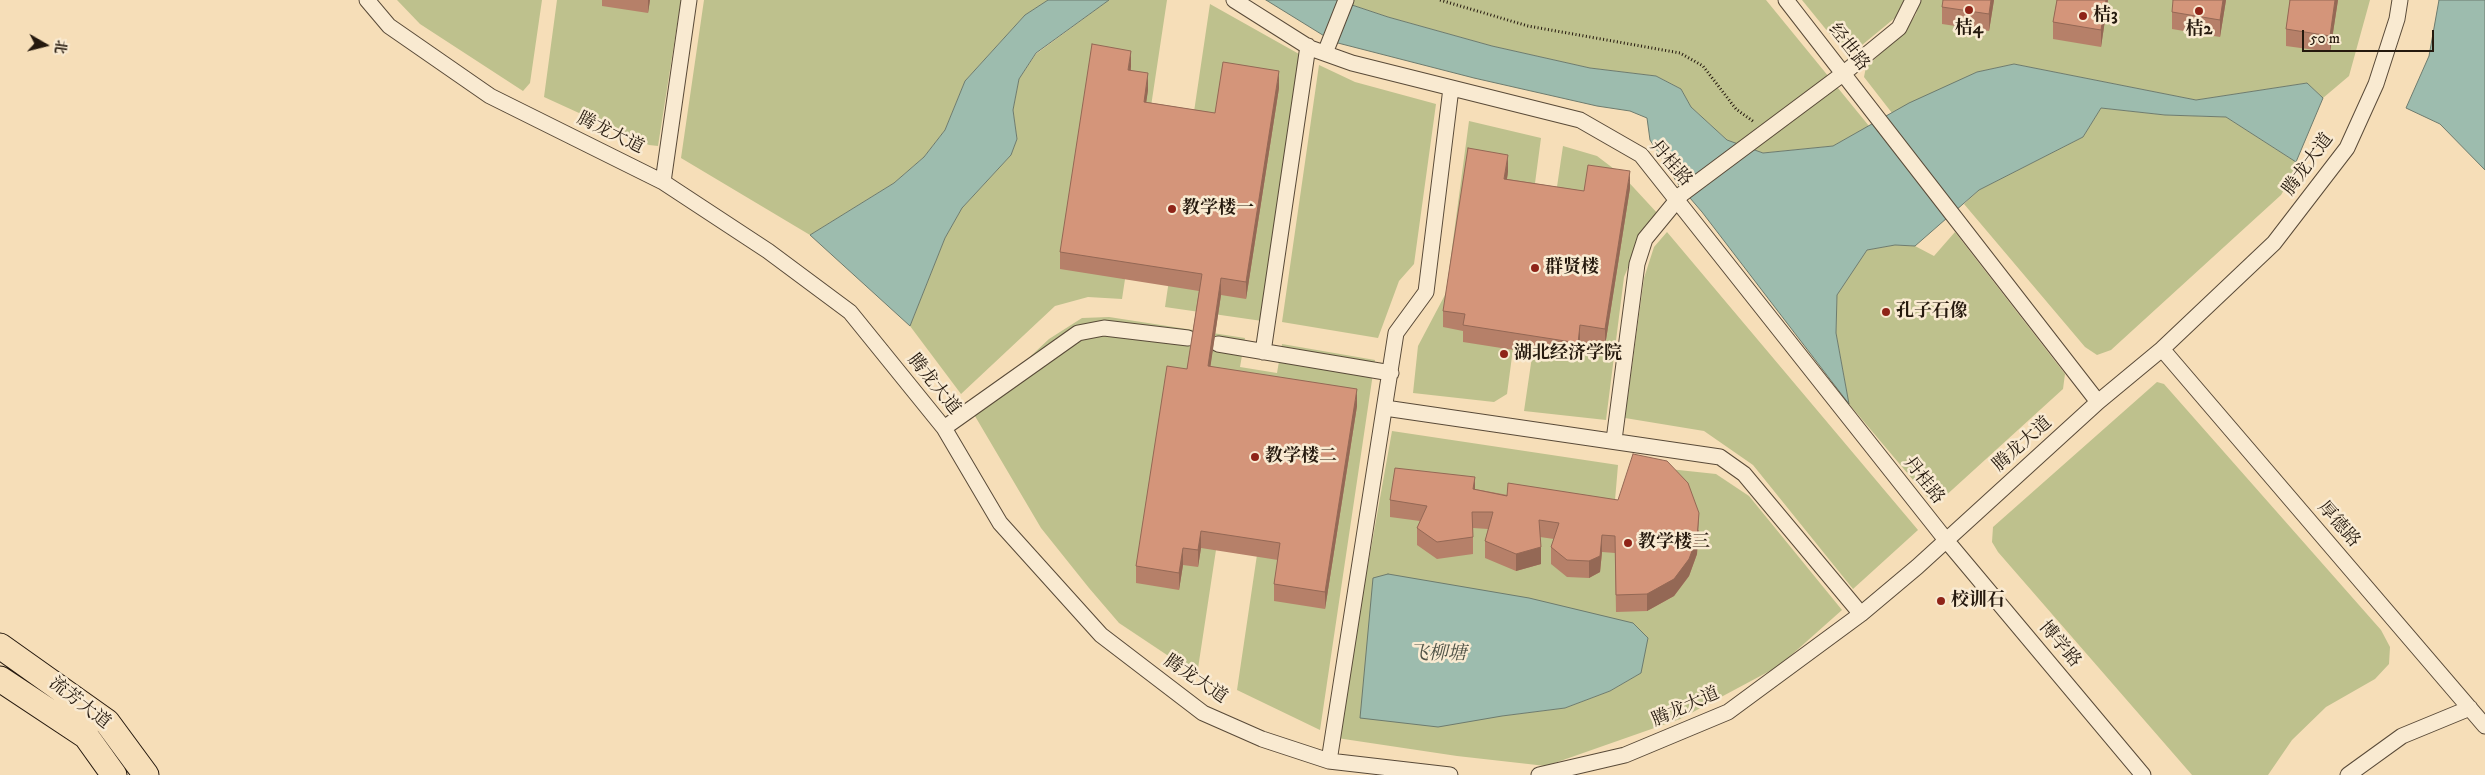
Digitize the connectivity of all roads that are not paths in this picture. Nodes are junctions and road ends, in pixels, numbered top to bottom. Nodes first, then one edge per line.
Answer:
1 (367, 0) edge
2 (689, 0) edge
3 (1234, 0) edge
4 (1346, 0) edge
5 (1786, 0) edge
6 (1913, 0) edge
7 (2400, 0) edge
8 (1308, 46) junction
9 (1327, 48) junction
10 (1844, 73) junction
11 (1451, 88) junction
12 (663, 182) junction
13 (1679, 197) junction
14 (1188, 338) dead end
15 (1218, 344) dead end
16 (2162, 349) junction
17 (1263, 352) junction
18 (1391, 373) junction
19 (2098, 402) junction
20 (1385, 408) junction
21 (944, 428) junction
22 (1614, 440) junction
23 (1946, 540) junction
24 (1861, 614) junction
25 (0, 646) edge
26 (0, 679) edge
27 (2470, 708) junction
28 (2485, 726) edge
29 (1329, 761) junction
30 (114, 775) edge
31 (146, 775) edge
32 (1450, 775) edge
33 (1538, 775) edge
34 (2143, 775) edge
35 (2348, 775) edge

1 - 12 street, 腾龙大道
2 - 12 street
3 - 8 street, 丹桂路
4 - 9 street
5 - 10 street, 经世路
6 - 10 street
7 - 16 street, 腾龙大道
8 - 9 street, 丹桂路
8 - 17 street
9 - 11 street, 丹桂路
10 - 13 street
10 - 19 street, 经世路
11 - 13 street, 丹桂路
11 - 18 street
12 - 21 street, 腾龙大道
13 - 22 street
13 - 23 street, 丹桂路
14 - 21 street
15 - 17 street
16 - 19 street, 腾龙大道
16 - 27 street, 厚德路
17 - 18 street
18 - 20 street
19 - 23 street, 腾龙大道
20 - 22 street
20 - 29 street
21 - 29 street, 腾龙大道
22 - 24 street
23 - 24 street, 腾龙大道
23 - 34 street, 博学路
24 - 33 street, 腾龙大道
25 - 31 main road, 流芳大道
26 - 30 main road, 流芳大道
27 - 28 street, 厚德路
27 - 35 street
29 - 32 street, 腾龙大道

